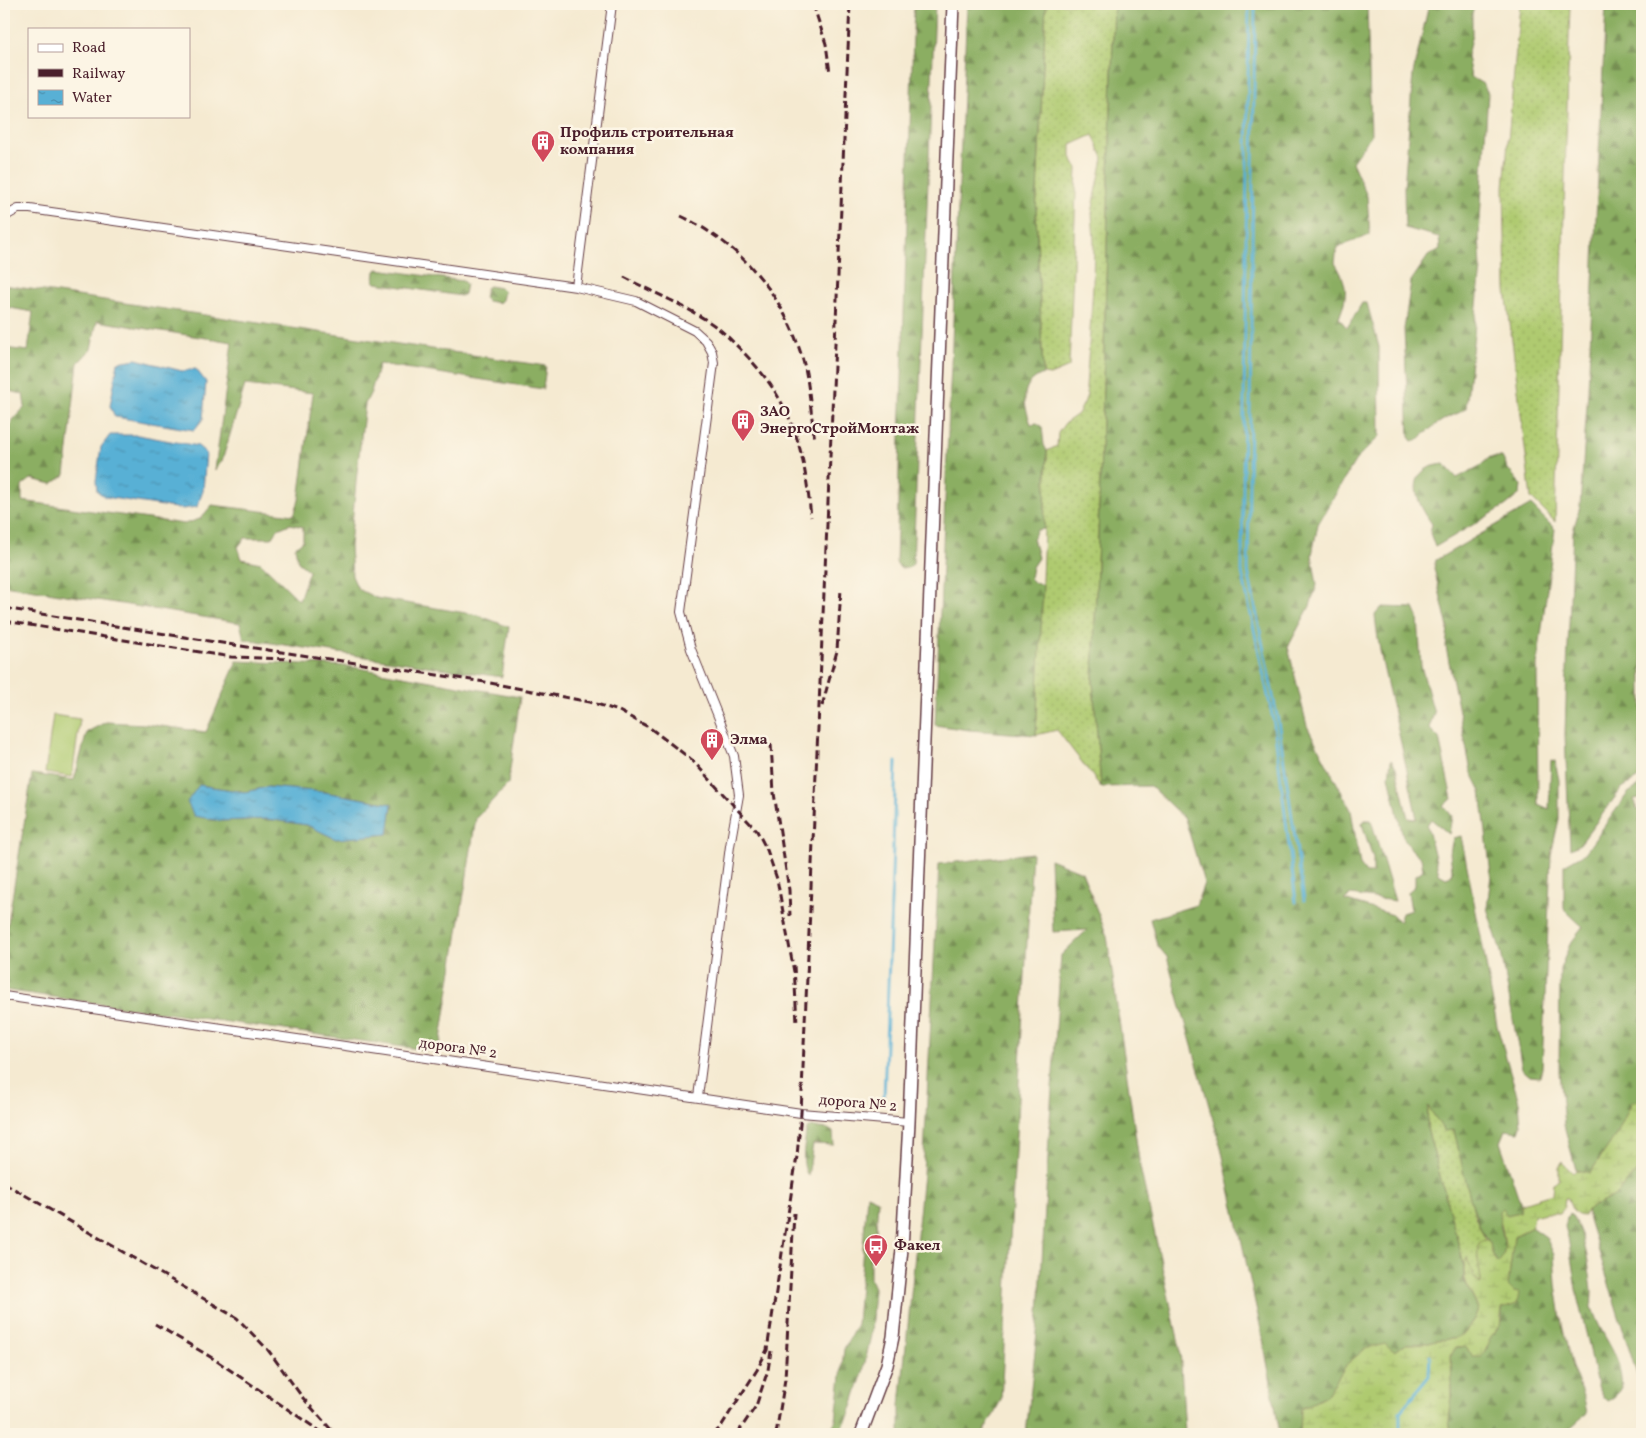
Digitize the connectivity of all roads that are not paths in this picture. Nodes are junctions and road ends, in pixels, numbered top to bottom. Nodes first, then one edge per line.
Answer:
1 (612, 4) edge
2 (953, 4) edge
3 (4, 217) edge
4 (576, 287) junction
5 (4, 996) edge
6 (698, 1097) junction
7 (909, 1122) junction
8 (862, 1434) edge

1 - 4 street
2 - 7 main road
3 - 4 street
4 - 6 street
5 - 6 street, дорога № 2
6 - 7 street, дорога № 2
7 - 8 main road

